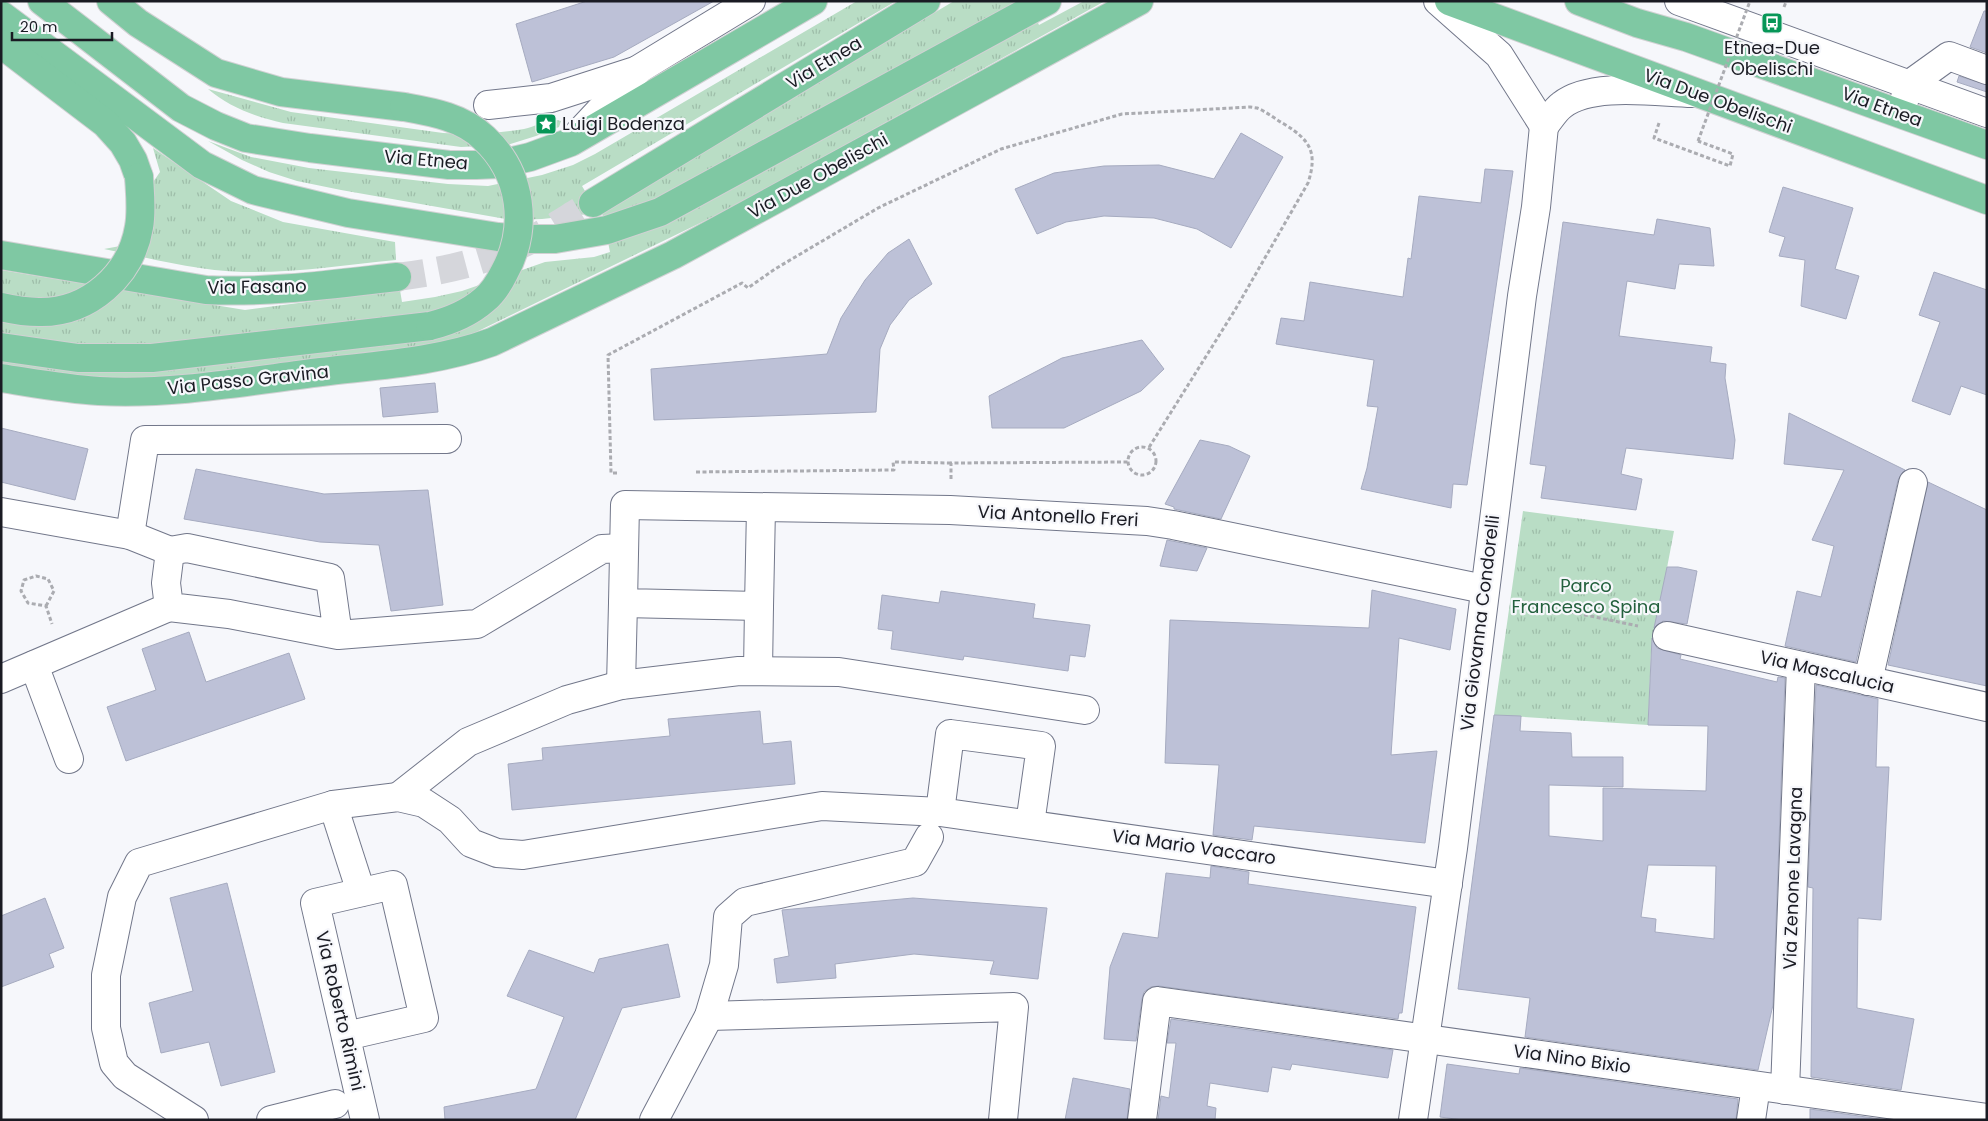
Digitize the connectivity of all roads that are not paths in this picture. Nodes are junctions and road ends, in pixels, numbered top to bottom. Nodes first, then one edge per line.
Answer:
1 (42, 1) edge
2 (111, 1) edge
3 (751, 1) edge
4 (813, 1) edge
5 (926, 1) edge
6 (1139, 1) edge
7 (1438, 1) edge
8 (1449, 1) edge
9 (1579, 1) edge
10 (1604, 1) edge
11 (1687, 3) edge
12 (1039, 6) edge
13 (1, 15) edge
14 (1637, 23) junction
15 (1, 44) edge
16 (640, 69) junction
17 (1987, 70) edge
18 (1910, 84) junction
19 (1698, 93) junction
20 (488, 105) dead end
21 (1899, 113) junction
22 (1987, 113) edge
23 (1544, 126) junction
24 (571, 142) junction
25 (1987, 145) edge
26 (1987, 200) edge
27 (593, 203) tunnel mouth
28 (1, 255) edge
29 (397, 277) tunnel mouth
30 (1, 308) edge
31 (492, 342) joint
32 (1, 347) edge
33 (1, 378) edge
34 (447, 439) dead end
35 (1913, 483) dead end
36 (761, 508) junction
37 (1, 512) edge
38 (130, 535) junction
39 (624, 548) junction
40 (170, 551) junction
41 (1495, 594) junction
42 (624, 603) junction
43 (170, 606) junction
44 (758, 606) junction
45 (338, 635) junction
46 (1666, 636) road end
47 (34, 664) junction
48 (1801, 666) junction
49 (758, 671) junction
50 (1, 679) edge
51 (1868, 681) junction
52 (621, 685) junction
53 (1003, 697) junction
54 (1987, 707) edge
55 (1086, 710) dead end
56 (998, 740) junction
57 (69, 759) dead end
58 (398, 797) junction
59 (333, 805) junction
60 (940, 812) junction
61 (1030, 824) junction
62 (929, 837) dead end
63 (1448, 884) junction
64 (360, 892) junction
65 (709, 1016) junction
66 (346, 1036) junction
67 (1425, 1038) junction
68 (1756, 1086) junction
69 (1785, 1090) junction
70 (335, 1104) dead end
71 (659, 1116) edge
72 (1987, 1118) edge
73 (194, 1120) edge
74 (271, 1120) edge
75 (365, 1120) edge
76 (1003, 1120) edge
77 (1142, 1120) edge
78 (1413, 1120) edge
79 (1751, 1120) edge

1 - 24 main road, Via Etnea
2 - 32 main road, Via Passo Gravina, bridge
3 - 16 street
4 - 24 main road, Via Etnea
5 - 27 main road, Via Etnea
6 - 31 main road, Via Due Obelischi
7 - 23 street
8 - 19 main road, Via Due Obelischi
9 - 14 main road, Via Etnea
10 - 14 street
11 - 18 street
12 - 13 main road
14 - 21 main road, Via Etnea
15 - 30 main road, bridge
16 - 20 street
16 - 24 street
17 - 18 street
18 - 21 street
18 - 22 street
19 - 23 street
19 - 26 main road, Via Due Obelischi
21 - 25 main road, Via Etnea
23 - 41 street, Via Giovanna Condorelli
28 - 29 main road, Via Fasano
31 - 33 main road, Via Passo Gravina
34 - 38 street
35 - 51 street
36 - 39 street, Via Antonello Freri
36 - 41 street, Via Antonello Freri
36 - 44 street
37 - 38 street
38 - 40 street
39 - 42 street
39 - 45 street
40 - 43 street
40 - 45 street
41 - 63 street, Via Giovanna Condorelli
42 - 44 street
42 - 52 street
43 - 45 street
43 - 47 street
44 - 49 street
46 - 48 street, Via Mascalucia
47 - 50 street
47 - 57 street
48 - 51 street, Via Mascalucia
48 - 69 street, Via Zenone Lavagna
49 - 52 street
49 - 53 street
51 - 54 street, Via Mascalucia
52 - 58 street
53 - 55 street
53 - 56 street
56 - 60 street
56 - 61 street
58 - 59 street
58 - 60 street, Via Mario Vaccaro
59 - 64 street
59 - 73 street
60 - 61 street, Via Mario Vaccaro
61 - 63 street, Via Mario Vaccaro
62 - 65 street
63 - 67 street, Via Giovanna Condorelli
64 - 66 street, Via Roberto Rimini
64 - 66 street
65 - 71 street
65 - 76 street
66 - 75 street, Via Roberto Rimini
67 - 68 street, Via Nino Bixio
67 - 77 street, Via Nino Bixio
67 - 78 street, Via Giovanna Condorelli
68 - 69 street, Via Nino Bixio
68 - 79 street
69 - 72 street, Via Nino Bixio
70 - 74 street

